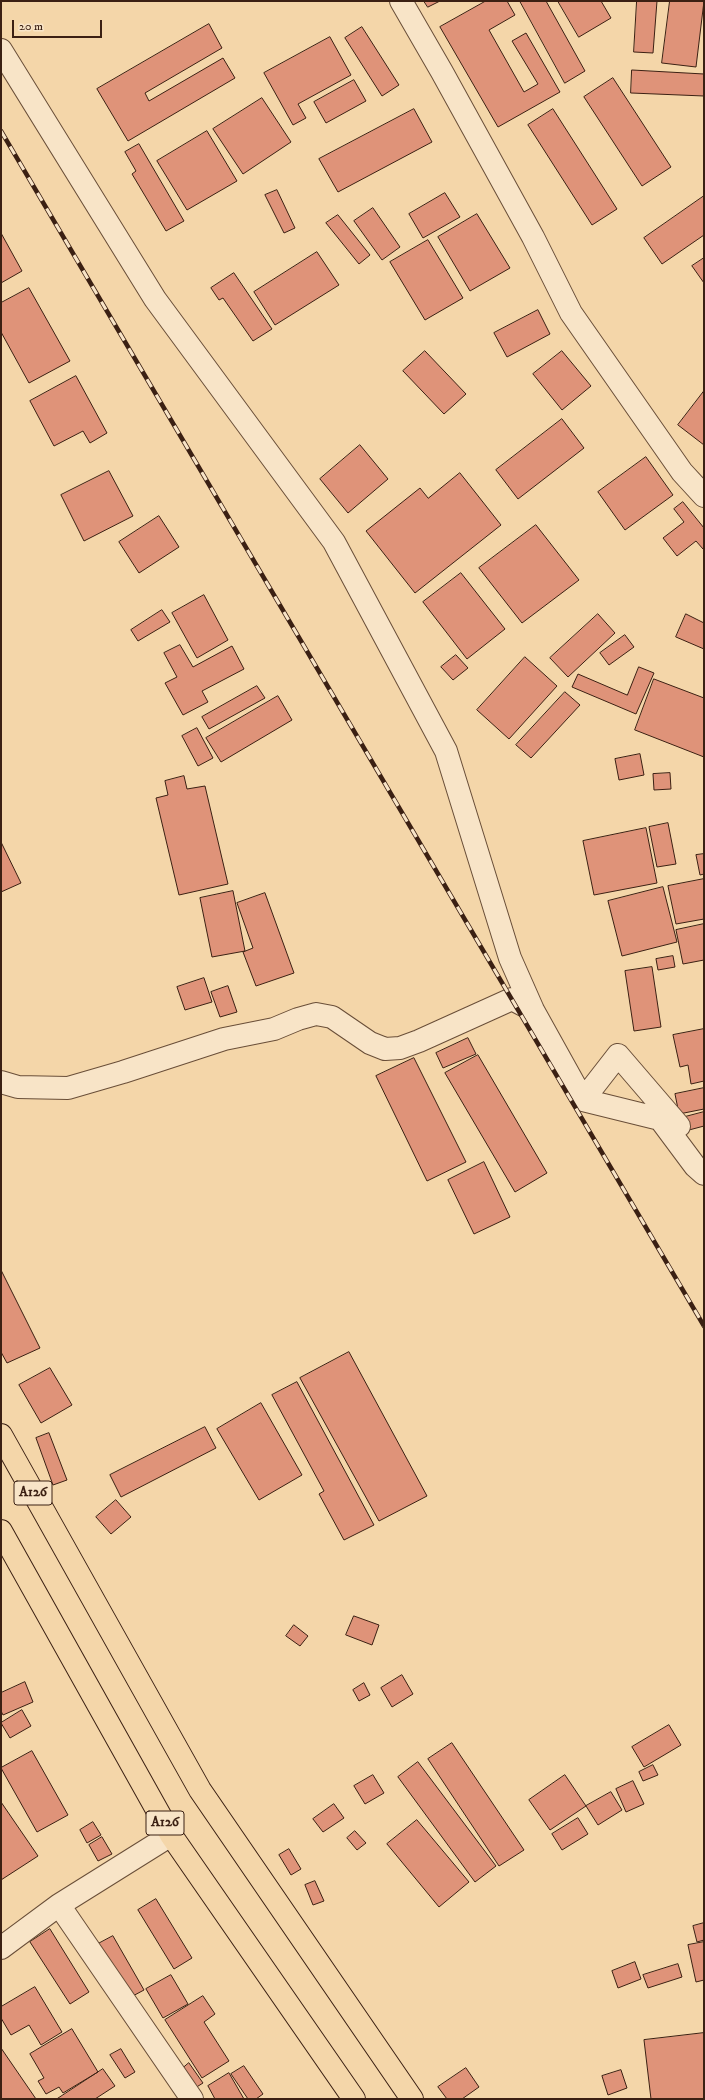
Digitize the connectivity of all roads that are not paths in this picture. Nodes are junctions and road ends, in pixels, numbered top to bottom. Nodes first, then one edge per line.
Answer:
1 (401, 1) edge
2 (1, 50) edge
3 (704, 496) edge
4 (533, 1010) junction
5 (1, 1082) edge
6 (583, 1100) junction
7 (704, 1155) edge
8 (704, 1174) edge
9 (1, 1435) edge
10 (1, 1531) edge
11 (171, 1835) junction
12 (59, 1905) junction
13 (1, 1948) edge
14 (192, 2099) edge
15 (354, 2099) edge
16 (412, 2099) edge

1 - 3 street
2 - 4 street
4 - 5 street
4 - 6 street
6 - 7 street
6 - 8 street
9 - 16 highway, A126
10 - 11 highway, A126
11 - 12 street
11 - 15 highway, A126
12 - 13 street
12 - 14 street

